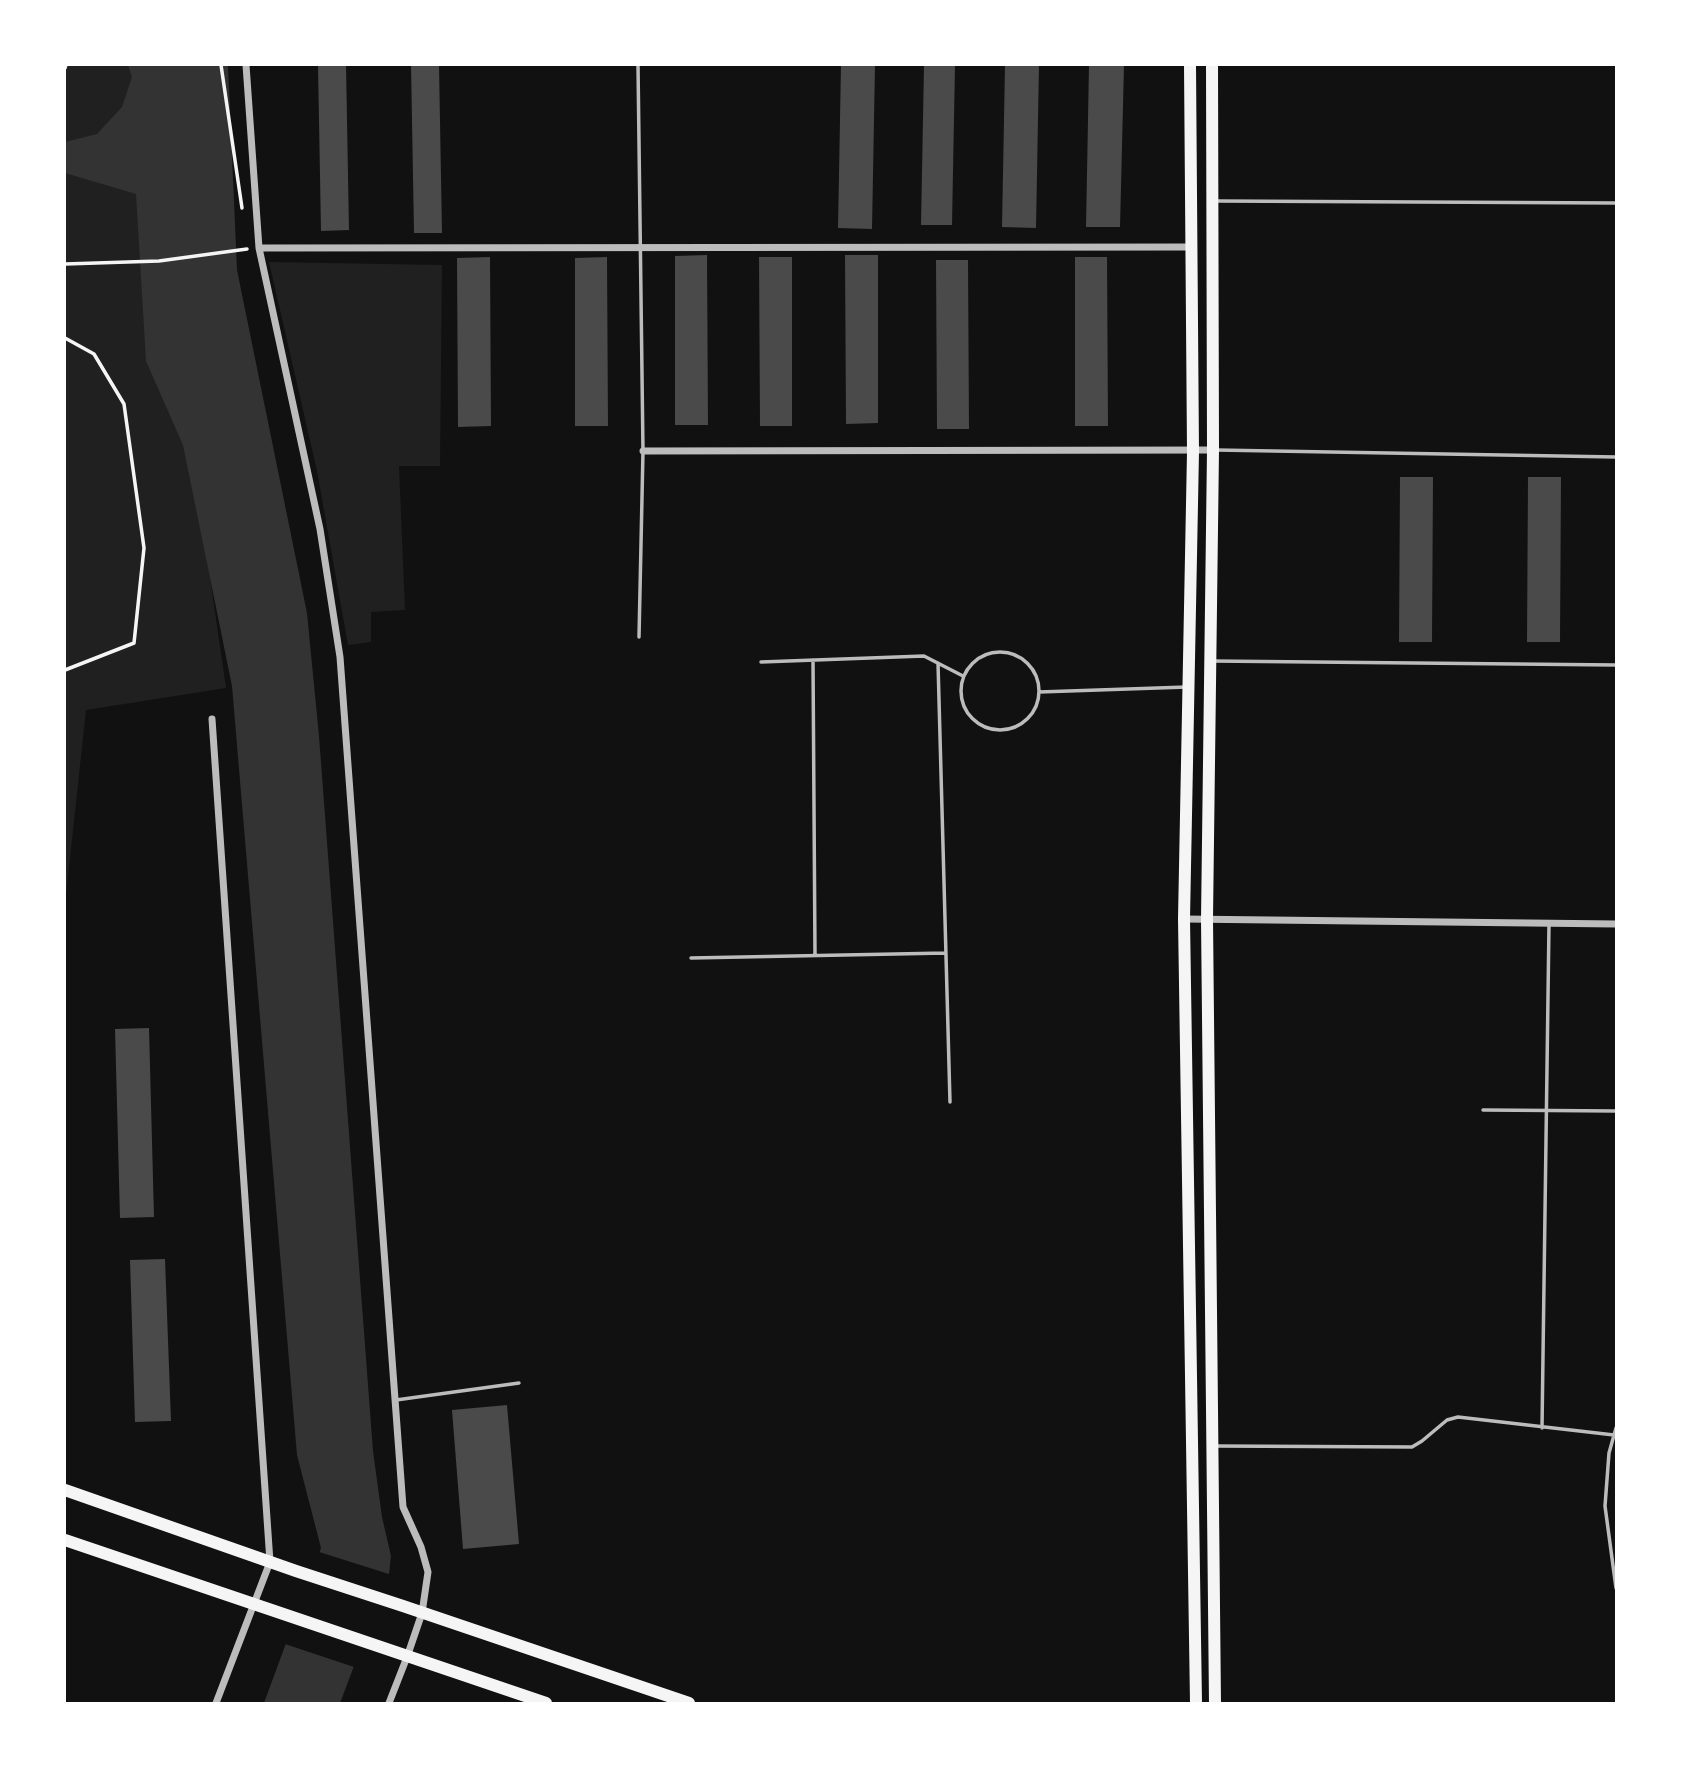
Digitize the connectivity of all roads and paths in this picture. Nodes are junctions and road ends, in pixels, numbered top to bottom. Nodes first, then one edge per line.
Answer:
1 (221, 65) edge
2 (246, 65) edge
3 (638, 65) edge
4 (1191, 65) edge
5 (1212, 65) edge
6 (1212, 201) junction
7 (1616, 203) edge
8 (243, 209) dead end
9 (1192, 247) junction
10 (259, 248) junction
11 (641, 248) junction
12 (243, 249) dead end
13 (65, 264) edge
14 (65, 338) edge
15 (1213, 450) junction
16 (643, 451) junction
17 (1193, 452) junction
18 (1616, 457) edge
19 (639, 637) dead end
20 (813, 660) junction
21 (1210, 661) junction
22 (761, 662) dead end
23 (937, 663) junction
24 (1616, 665) edge
25 (65, 670) edge
26 (963, 676) junction
27 (1189, 687) junction
28 (1039, 692) junction
29 (212, 719) dead end
30 (1184, 919) junction
31 (1207, 919) junction
32 (1549, 924) junction
33 (1616, 925) edge
34 (946, 953) junction
35 (815, 956) junction
36 (691, 958) dead end
37 (950, 1102) dead end
38 (1483, 1110) dead end
39 (1546, 1111) junction
40 (1616, 1111) edge
41 (519, 1383) dead end
42 (395, 1400) junction
43 (1542, 1428) junction
44 (1616, 1428) edge
45 (1614, 1436) junction
46 (1213, 1446) junction
47 (65, 1490) edge
48 (65, 1540) edge
49 (270, 1562) junction
50 (1616, 1588) edge
51 (253, 1605) junction
52 (422, 1613) junction
53 (407, 1657) junction
54 (216, 1703) edge
55 (388, 1703) edge
56 (545, 1703) edge
57 (689, 1703) edge
58 (1196, 1703) edge
59 (1215, 1703) edge

1 - 8 path
2 - 10 street
3 - 11 lane
4 - 9 main road
5 - 6 main road
6 - 7 lane
6 - 15 main road
9 - 11 street
9 - 17 main road
10 - 11 street
10 - 42 street
11 - 16 lane
12 - 13 path
14 - 25 path
15 - 17 street
15 - 18 lane
15 - 21 main road
16 - 17 street
16 - 19 lane
17 - 27 main road
20 - 22 lane
20 - 23 lane
20 - 35 lane
21 - 24 lane
21 - 31 main road
23 - 26 lane
23 - 34 lane
26 - 28 lane
26 - 28 lane
27 - 28 lane
27 - 30 main road
29 - 49 street
30 - 31 street
30 - 58 main road
31 - 32 street
31 - 46 main road
32 - 33 street
32 - 39 lane
34 - 35 lane
34 - 37 lane
35 - 36 lane
38 - 39 lane
39 - 40 lane
39 - 43 lane
41 - 42 lane
42 - 52 street
43 - 45 lane
43 - 46 lane
44 - 45 lane
45 - 50 lane
46 - 59 main road
47 - 49 main road
48 - 51 main road
49 - 51 street
49 - 52 main road
51 - 53 main road
51 - 54 street
52 - 53 street
52 - 57 main road
53 - 55 street
53 - 56 main road

